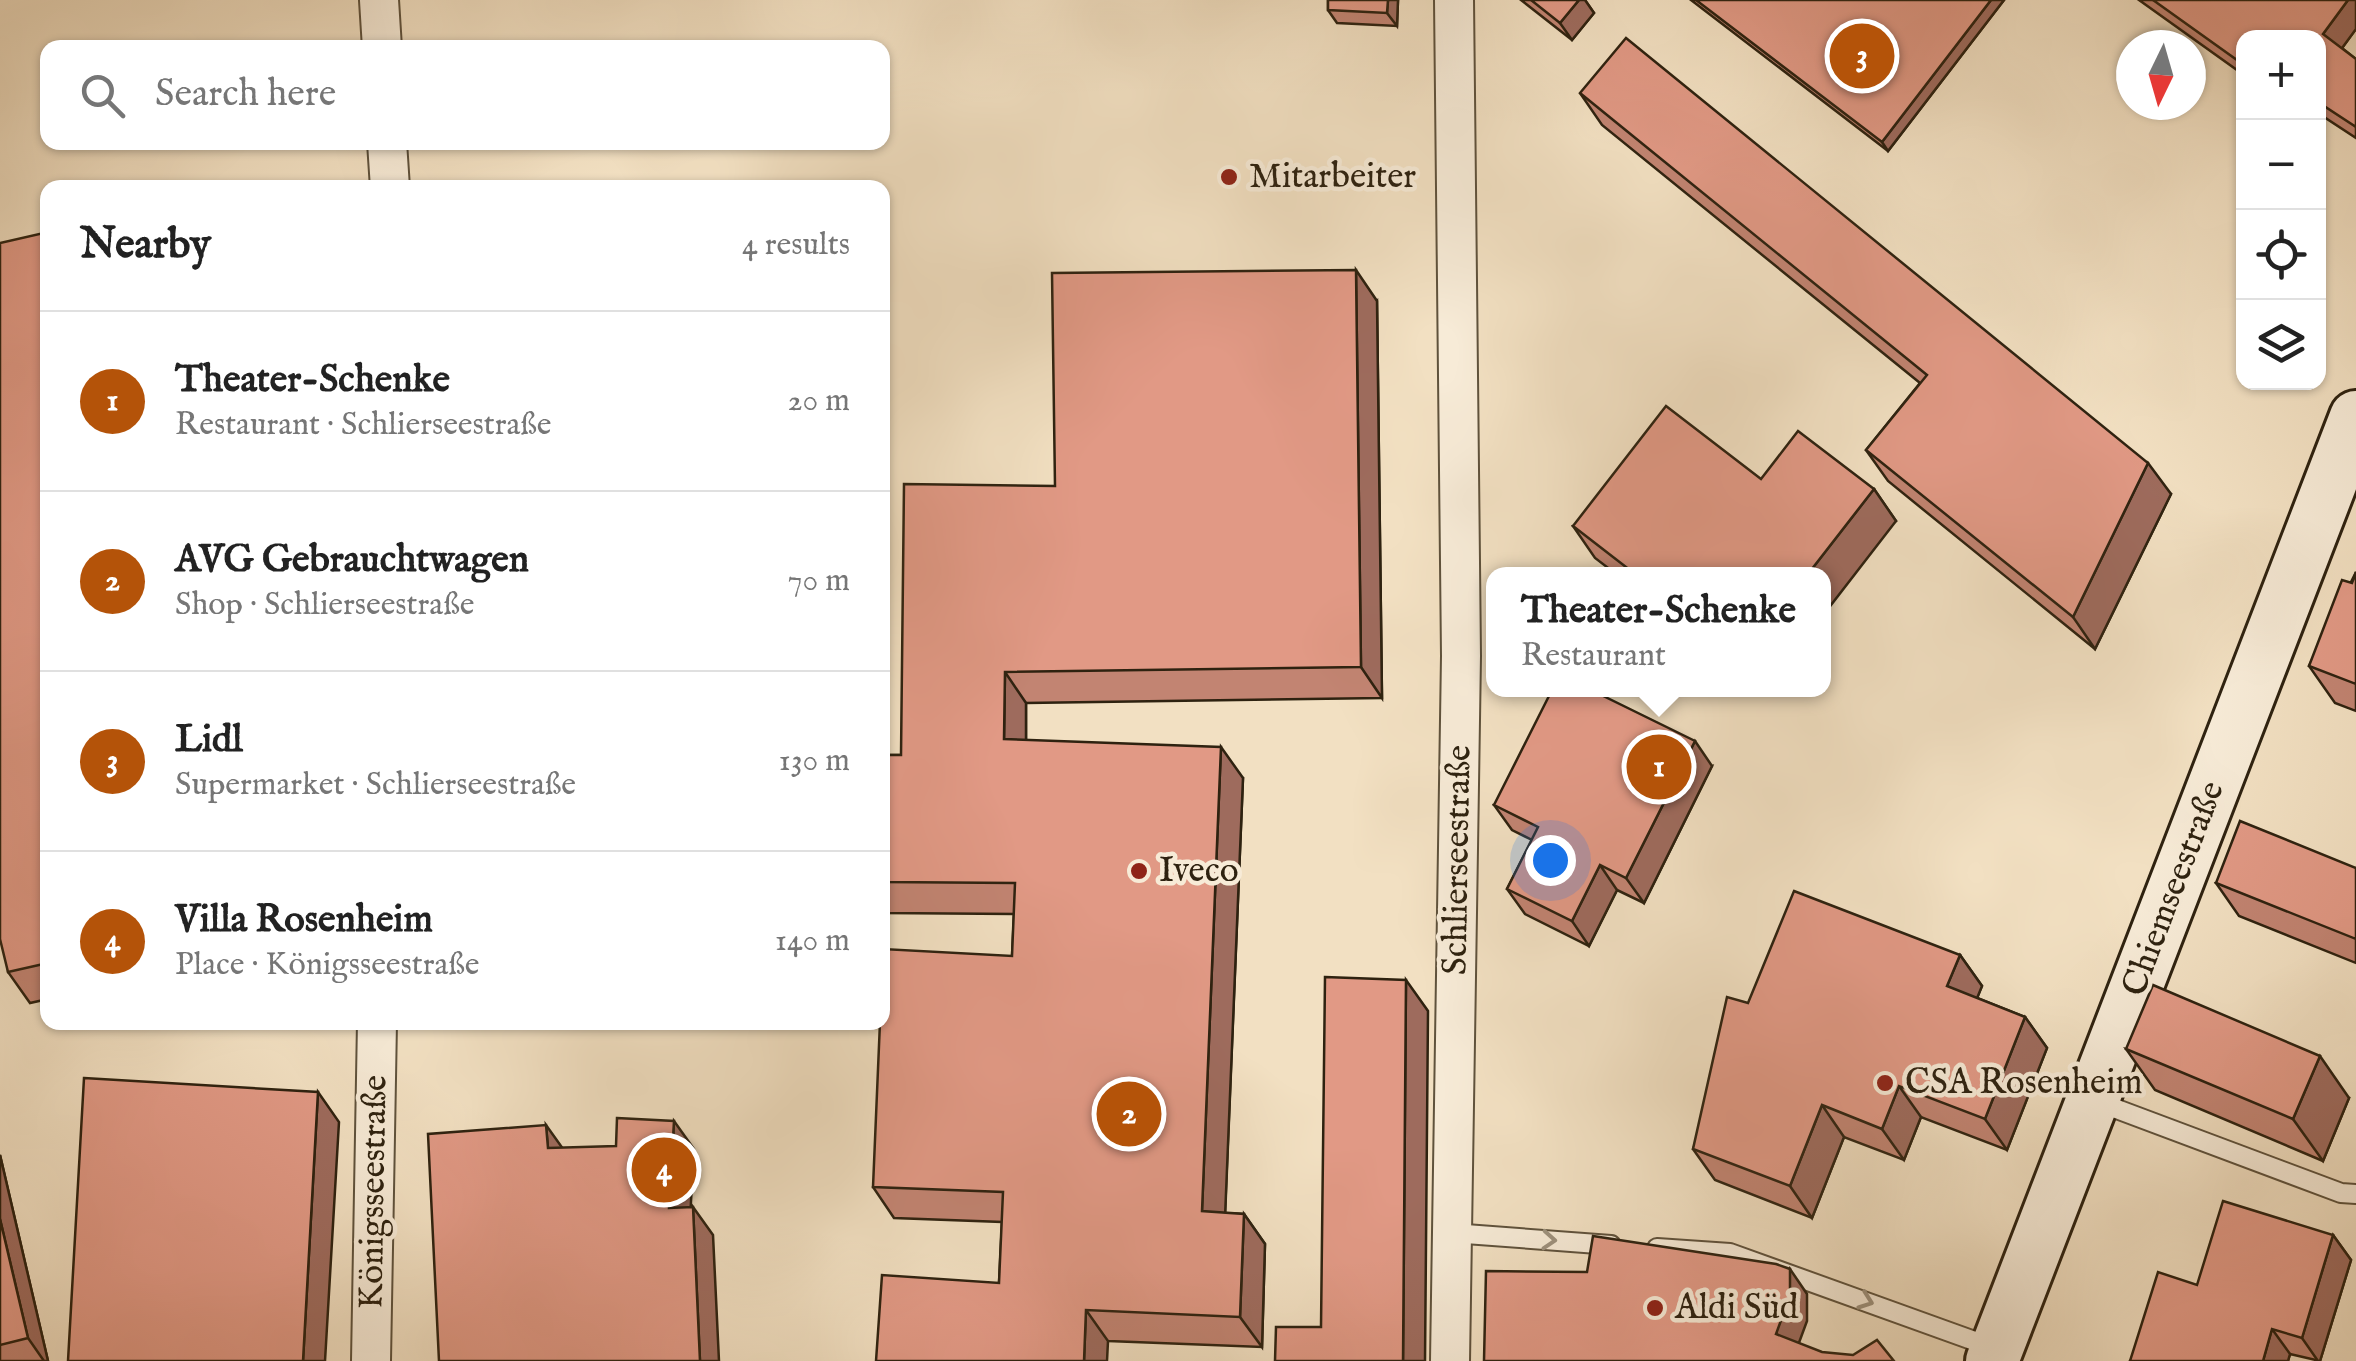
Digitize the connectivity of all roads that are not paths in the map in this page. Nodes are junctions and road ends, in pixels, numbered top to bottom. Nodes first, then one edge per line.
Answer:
1 (379, 0) edge
2 (1454, 0) edge
3 (382, 40) edge
4 (388, 150) edge
5 (389, 180) edge
6 (2356, 418) edge
7 (377, 1030) edge
8 (2093, 1100) junction
9 (2356, 1194) edge
10 (1452, 1233) junction
11 (1994, 1355) edge
12 (371, 1361) edge
13 (1450, 1361) edge

1 - 3 street
2 - 10 street, Schlierseestraße
4 - 5 street
6 - 8 main road, Chiemseestraße
7 - 12 street, Königsseestraße
8 - 9 lane
8 - 11 main road, Chiemseestraße
10 -> 11 lane
10 - 13 street, Schlierseestraße

